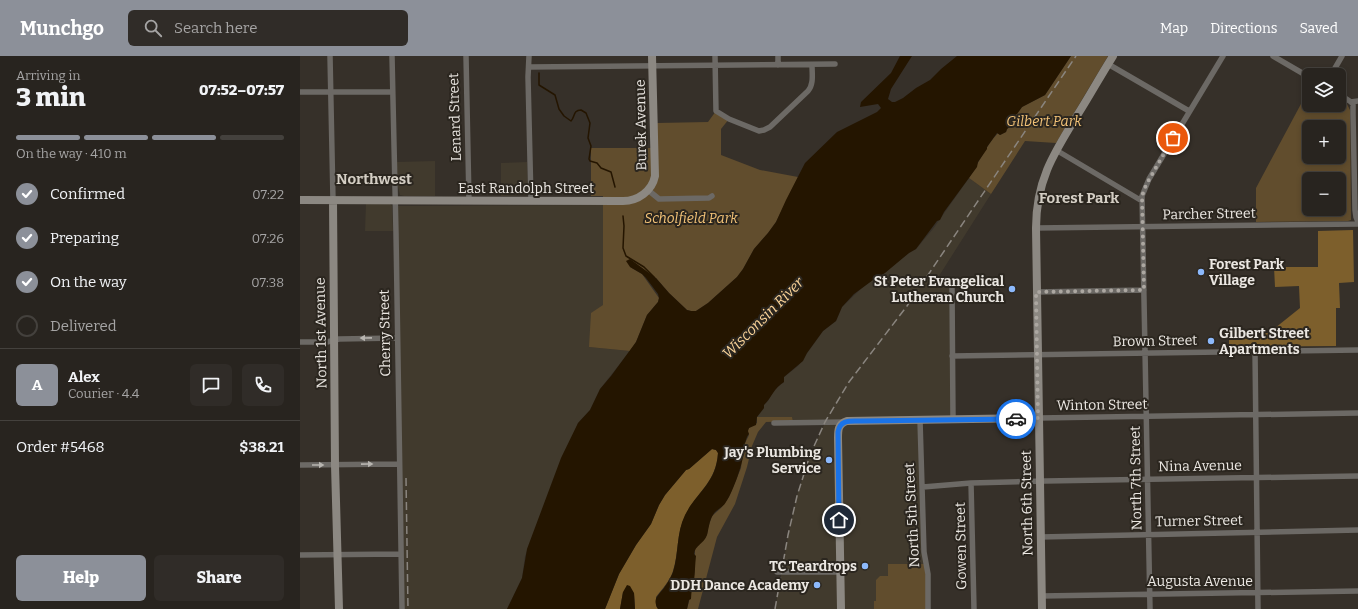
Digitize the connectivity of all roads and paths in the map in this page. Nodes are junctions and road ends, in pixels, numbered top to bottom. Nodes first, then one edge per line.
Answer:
1 (330, 56) edge
2 (392, 56) edge
3 (466, 56) edge
4 (530, 56) edge
5 (652, 56) edge
6 (715, 56) edge
7 (778, 56) edge
8 (1113, 56) edge
9 (1223, 56) edge
10 (1273, 56) edge
11 (1342, 56) edge
12 (835, 64) dead end
13 (1108, 64) junction
14 (778, 65) junction
15 (812, 65) junction
16 (715, 66) junction
17 (529, 67) junction
18 (653, 67) junction
19 (1335, 68) edge
20 (1302, 73) edge
21 (300, 92) edge
22 (330, 92) junction
23 (392, 92) junction
24 (1346, 99) edge
25 (1358, 101) edge
26 (1350, 102) junction
27 (1189, 111) junction
28 (1056, 150) junction
29 (648, 190) junction
30 (712, 196) dead end
31 (300, 200) edge
32 (333, 200) junction
33 (395, 201) junction
34 (470, 201) junction
35 (531, 201) junction
36 (1142, 202) junction
37 (1358, 223) edge
38 (1143, 227) junction
39 (1036, 228) junction
40 (952, 288) dead end
41 (1144, 290) junction
42 (1036, 292) junction
43 (397, 338) junction
44 (334, 340) junction
45 (300, 342) edge
46 (1358, 350) edge
47 (1255, 352) junction
48 (1146, 353) junction
49 (1038, 355) junction
50 (952, 356) junction
51 (1358, 413) edge
52 (1256, 415) junction
53 (1147, 417) junction
54 (1038, 418) junction
55 (953, 419) junction
56 (920, 420) junction
57 (847, 422) junction
58 (774, 423) dead end
59 (399, 464) junction
60 (300, 465) edge
61 (335, 465) junction
62 (1358, 476) edge
63 (1256, 477) junction
64 (1148, 479) junction
65 (1040, 481) junction
66 (972, 483) junction
67 (923, 487) junction
68 (1358, 530) edge
69 (1257, 531) junction
70 (1148, 534) junction
71 (1040, 537) junction
72 (401, 554) junction
73 (300, 555) edge
74 (338, 555) junction
75 (777, 572) dead end
76 (840, 572) junction
77 (1358, 591) edge
78 (1258, 593) junction
79 (1149, 594) junction
80 (1041, 596) junction
81 (339, 609) edge
82 (402, 609) edge
83 (841, 609) edge
84 (928, 609) edge
85 (974, 609) edge
86 (1042, 609) edge
87 (1150, 609) edge
88 (1258, 609) edge

1 - 22 street, North 1st Avenue
2 - 23 street, Cherry Street
3 - 34 street, Lenard Street
4 - 17 street
5 - 18 street, Burek Avenue
6 - 16 street
7 - 14 street
8 - 13 street, North 6th Street
9 - 27 street, North 7th Street
10 - 20 street
11 - 19 street
12 - 15 street
13 - 27 street
13 - 28 street, North 6th Street
14 - 15 street
14 - 16 street
15 - 16 street
16 - 18 street
17 - 18 street
17 - 35 street
18 - 29 street, Burek Avenue
21 - 22 street
22 - 23 street
22 - 32 street, North 1st Avenue
23 - 33 street, Cherry Street
24 - 26 street
25 - 26 street
26 - 37 street
27 - 36 street, North 7th Street
28 - 36 street
28 - 39 street, North 6th Street
29 - 30 street
29 - 35 street, East Randolph Street
31 - 32 street, East Randolph Street
32 - 33 street, East Randolph Street
32 - 44 street, North 1st Avenue
33 - 34 street, East Randolph Street
33 - 43 street, Cherry Street
34 - 35 street, East Randolph Street
36 - 38 street, North 7th Street
37 - 38 street, Parcher Street
38 - 39 street, Parcher Street
38 - 41 street, North 7th Street
39 - 42 street, North 6th Street
40 - 50 street
41 - 42 street
41 - 48 street, North 7th Street
42 - 49 street, North 6th Street
43 -> 44 street
43 - 59 street, Cherry Street
44 - 45 street
44 - 61 street, North 1st Avenue
46 - 47 street, Brown Street
47 - 48 street, Brown Street
47 - 52 street
48 - 49 street, Brown Street
48 - 53 street, North 7th Street
49 - 50 street, Brown Street
49 - 54 street, North 6th Street
50 - 55 street
51 - 52 street, Winton Street
52 - 53 street, Winton Street
52 - 63 street
53 - 54 street, Winton Street
53 - 64 street, North 7th Street
54 - 55 street, Winton Street
54 - 65 street, North 6th Street
55 - 56 street, Winton Street
56 - 57 street, Winton Street
56 - 67 street, North 5th Street
57 - 58 street, Winton Street
57 - 76 street
61 -> 59 street
59 - 72 street, Cherry Street
60 -> 61 street
61 - 74 street, North 1st Avenue
62 - 63 street, Nina Avenue
63 - 64 street, Nina Avenue
63 - 69 street
64 - 65 street, Nina Avenue
64 - 70 street, North 7th Street
65 - 66 street, Nina Avenue
65 - 71 street, North 6th Street
66 - 67 street, Nina Avenue
66 - 85 street, Gowen Street
67 - 84 street, North 5th Street
68 - 69 street, Turner Street
69 - 70 street, Turner Street
69 - 78 street
70 - 71 street, Turner Street
70 - 79 street, North 7th Street
71 - 80 street, North 6th Street
72 - 74 street
72 - 82 street, Cherry Street
73 - 74 street
74 - 81 street, North 1st Avenue
75 - 76 street
76 - 83 street
77 - 78 street, Augusta Avenue
78 - 79 street, Augusta Avenue
78 - 88 street
79 - 80 street, Augusta Avenue
79 - 87 street, North 7th Street
80 - 86 street, North 6th Street

